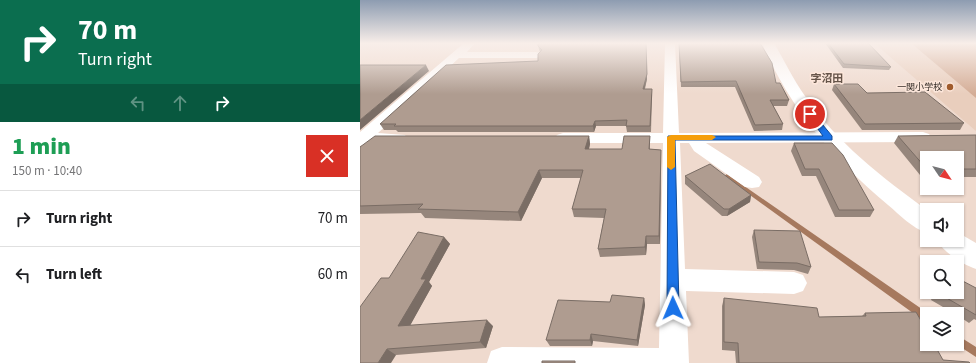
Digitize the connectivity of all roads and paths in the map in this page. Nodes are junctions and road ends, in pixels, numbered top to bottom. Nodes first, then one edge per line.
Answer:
1 (450, 60) edge
2 (670, 60) edge
3 (777, 60) edge
4 (937, 136) edge
5 (671, 137) junction
6 (694, 137) junction
7 (411, 138) edge
8 (545, 138) edge
9 (829, 138) junction
10 (361, 139) edge
11 (752, 182) dead end
12 (920, 218) edge
13 (961, 247) edge
14 (976, 257) edge
15 (672, 280) junction
16 (794, 283) dead end
17 (502, 362) edge
18 (674, 363) edge

1 - 10 street
2 - 5 street
3 - 9 street
4 - 9 street
5 - 6 street
5 - 8 street
5 - 15 street
6 - 9 street
6 - 11 street
7 - 10 street
9 - 12 street
13 - 14 street
15 - 16 street
15 - 18 street
17 - 18 street

